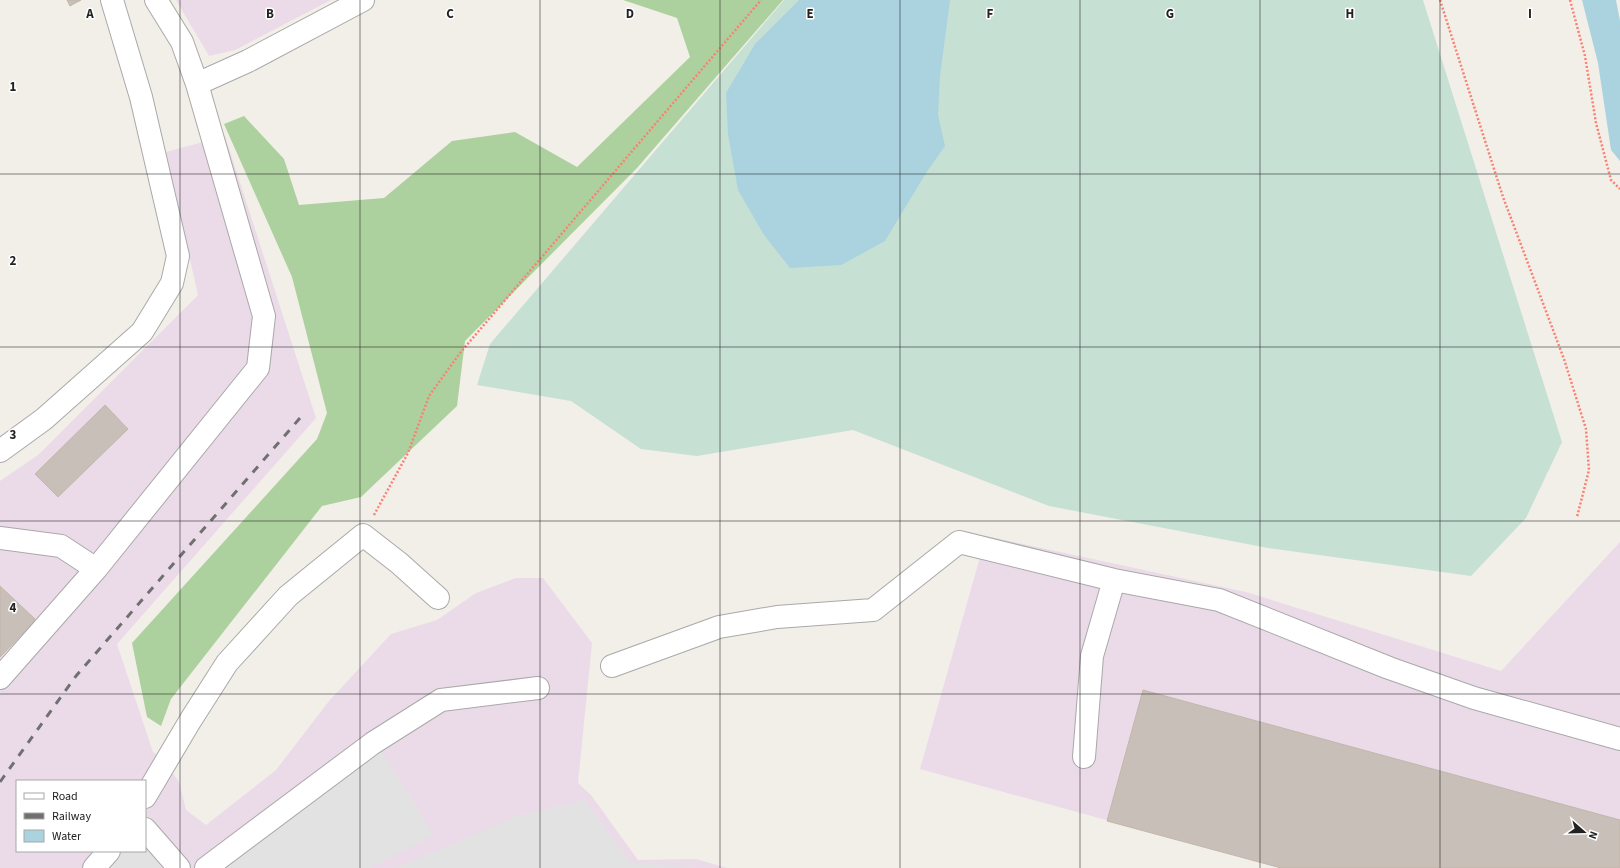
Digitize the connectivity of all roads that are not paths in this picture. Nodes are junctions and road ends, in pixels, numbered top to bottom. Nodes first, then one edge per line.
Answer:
1 (112, 0) edge
2 (156, 0) edge
3 (363, 0) edge
4 (196, 84) junction
5 (0, 451) edge
6 (0, 538) edge
7 (96, 569) junction
8 (1114, 580) junction
9 (438, 598) dead end
10 (612, 666) dead end
11 (0, 678) edge
12 (538, 688) dead end
13 (1620, 739) edge
14 (1084, 757) dead end
15 (146, 795) edge
16 (146, 830) edge
17 (108, 852) edge
18 (94, 868) edge
19 (179, 868) edge
20 (206, 868) edge

1 - 5 lane
2 - 4 lane
3 - 4 lane
4 - 7 lane
6 - 7 lane
7 - 11 lane
8 - 10 lane
8 - 13 lane
8 - 14 lane
9 - 15 lane
12 - 20 lane
16 - 19 lane
17 - 18 lane

